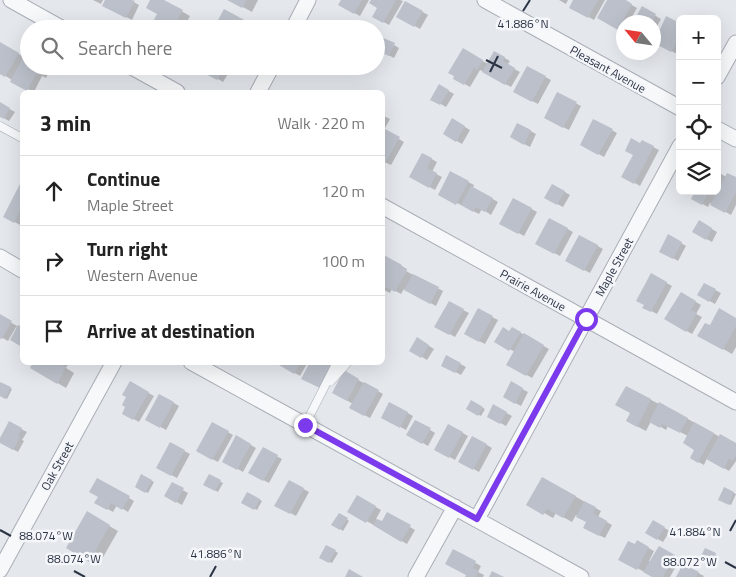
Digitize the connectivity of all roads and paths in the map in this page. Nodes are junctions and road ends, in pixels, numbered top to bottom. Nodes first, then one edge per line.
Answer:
1 (11, 0) edge
2 (308, 0) edge
3 (485, 0) edge
4 (47, 20) edge
5 (298, 20) edge
6 (736, 43) edge
7 (721, 70) edge
8 (147, 75) edge
9 (267, 75) edge
10 (174, 90) edge
11 (259, 90) edge
12 (676, 106) edge
13 (0, 126) edge
14 (721, 131) edge
15 (20, 137) edge
16 (736, 139) edge
17 (678, 150) edge
18 (385, 208) edge
19 (0, 257) edge
20 (20, 269) edge
21 (586, 319) junction
22 (112, 365) edge
23 (196, 365) edge
24 (336, 365) edge
25 (345, 365) edge
26 (323, 390) junction
27 (736, 402) edge
28 (305, 425) junction
29 (454, 507) junction
30 (477, 519) junction
31 (0, 570) edge
32 (416, 577) edge
33 (581, 577) edge

1 - 4 street
2 - 5 street
3 - 12 street, Pleasant Avenue
6 - 7 street
8 - 10 street
9 - 11 street
13 - 15 lane
14 - 16 street
17 - 21 street, Maple Street
18 - 21 street, Prairie Avenue
19 - 20 street
21 - 27 street, Prairie Avenue
21 - 30 street, Maple Street
22 - 31 street, Oak Street
23 - 28 street
24 - 26 lane
25 - 26 lane
26 - 28 lane
28 - 29 street
29 - 30 street
29 - 32 street
30 - 33 street

